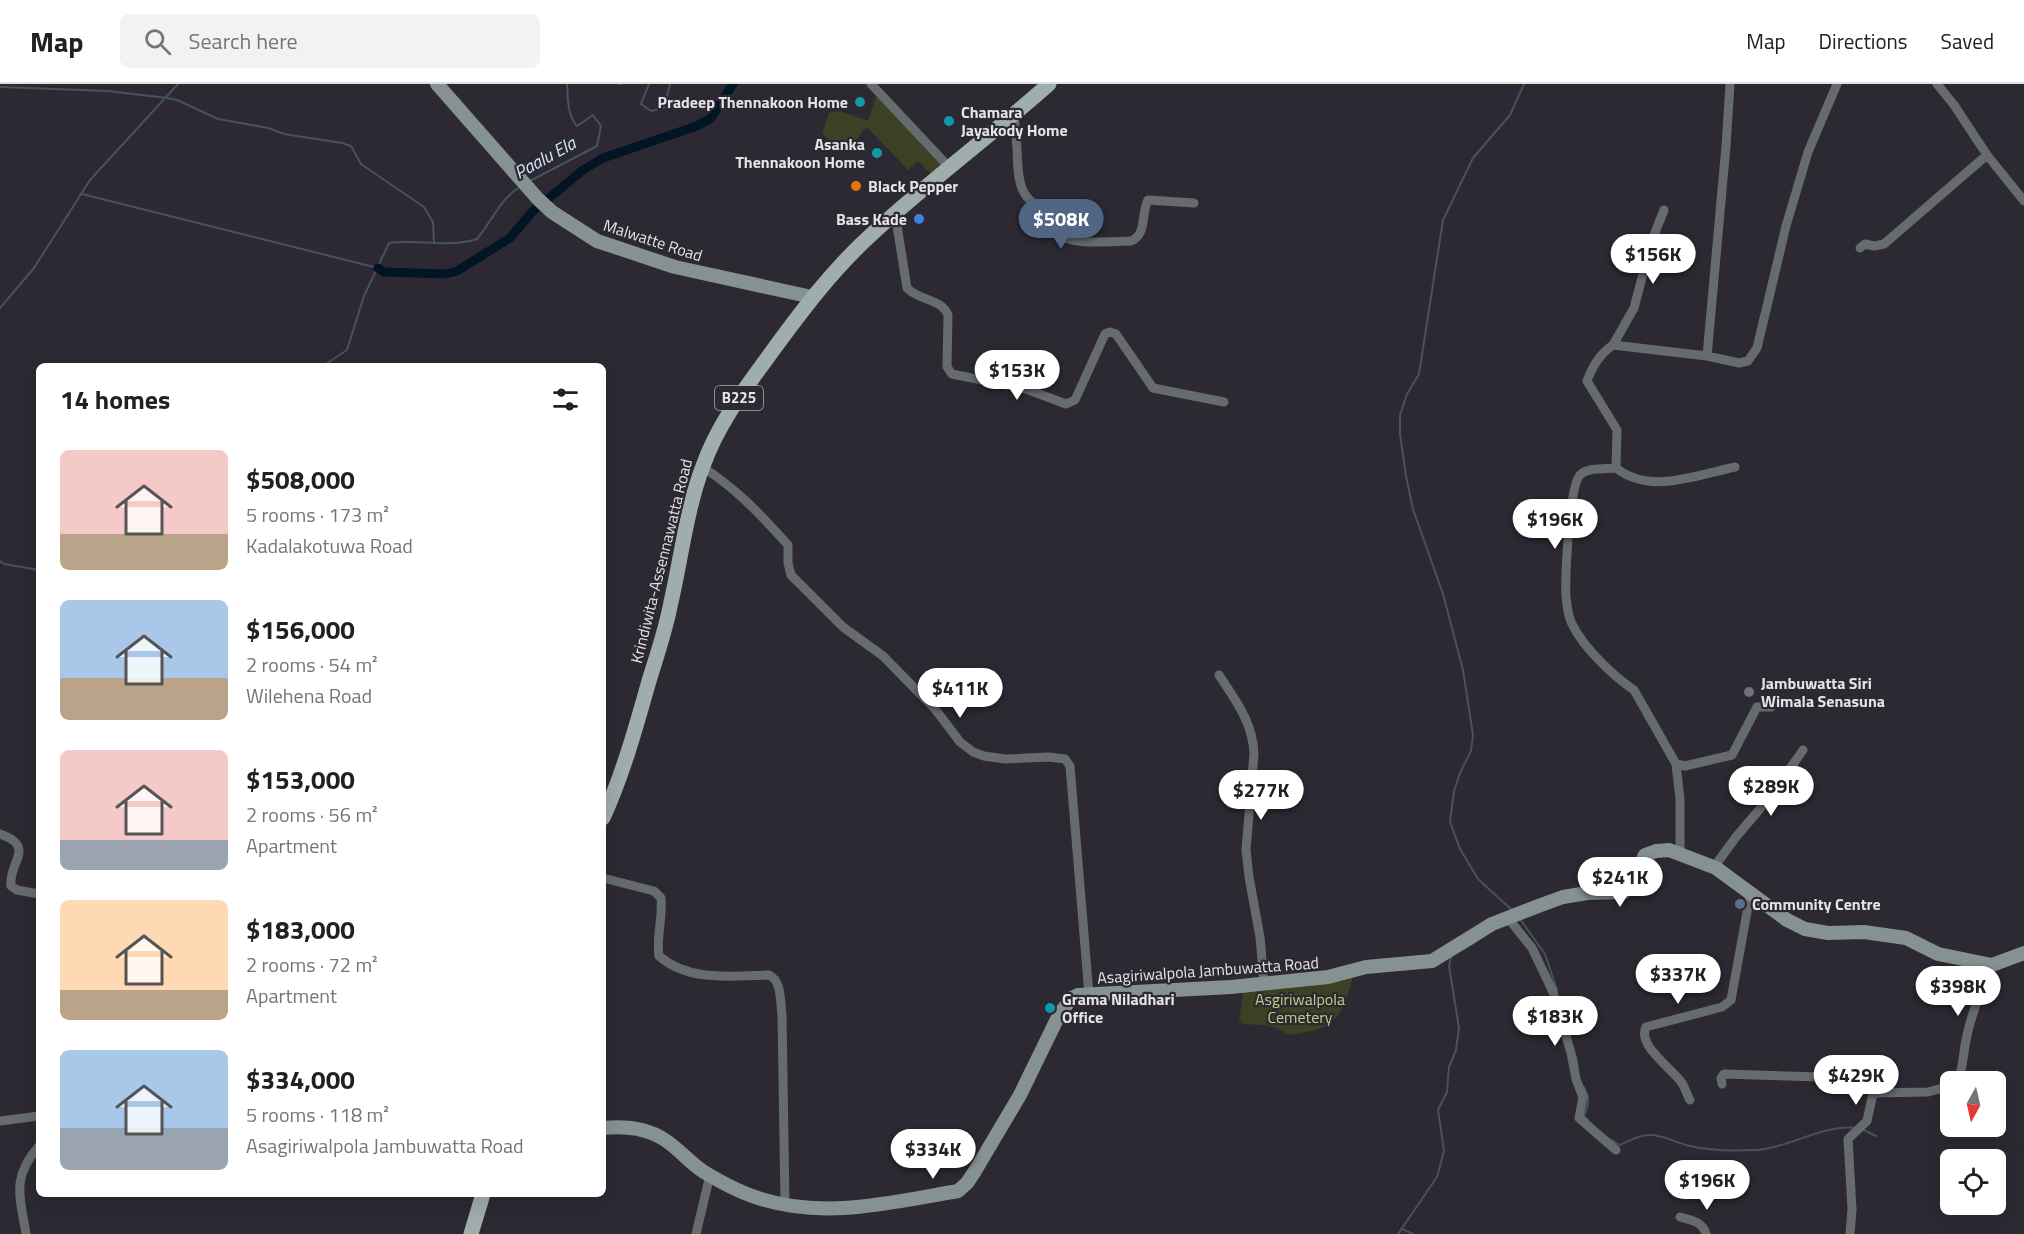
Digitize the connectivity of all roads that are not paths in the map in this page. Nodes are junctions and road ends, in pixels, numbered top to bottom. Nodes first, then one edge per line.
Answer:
1 (437, 84) edge
2 (871, 84) edge
3 (1049, 84) edge
4 (1730, 84) edge
5 (1837, 84) edge
6 (1937, 84) edge
7 (1014, 115) junction
8 (1987, 155) junction
9 (949, 167) junction
10 (2024, 201) edge
11 (1194, 202) dead end
12 (1664, 210) dead end
13 (895, 213) junction
14 (1860, 248) dead end
15 (812, 297) junction
16 (1613, 345) junction
17 (1707, 356) junction
18 (1224, 402) dead end
19 (702, 466) junction
20 (1735, 467) dead end
21 (1616, 468) junction
22 (1219, 675) dead end
23 (1770, 707) dead end
24 (1803, 750) dead end
25 (1676, 764) junction
26 (606, 811) edge
27 (0, 834) edge
28 (1680, 854) junction
29 (1714, 867) junction
30 (606, 879) edge
31 (36, 893) edge
32 (1753, 895) junction
33 (1508, 918) junction
34 (2024, 953) edge
35 (1992, 964) junction
36 (1264, 984) junction
37 (1089, 995) junction
38 (1962, 1071) edge
39 (1722, 1084) dead end
40 (1940, 1089) edge
41 (1873, 1093) junction
42 (1690, 1100) dead end
43 (36, 1116) edge
44 (0, 1121) edge
45 (606, 1128) edge
46 (36, 1150) edge
47 (1616, 1150) dead end
48 (710, 1175) junction
49 (482, 1197) edge
50 (785, 1204) junction
51 (1680, 1217) dead end
52 (26, 1234) edge
53 (471, 1234) edge
54 (696, 1234) edge
55 (1706, 1234) edge
56 (1850, 1234) edge

1 - 15 street, Malwatte Road
2 - 9 street
3 - 7 main road, Krindiwita-Assennawatta Road / B225
4 - 17 street
5 - 17 street
6 - 8 street
7 - 9 main road, Krindiwita-Assennawatta Road / B225
7 - 11 street
8 - 10 street
8 - 14 street
9 - 13 main road, Krindiwita-Assennawatta Road / B225
12 - 16 street
13 - 15 main road, Krindiwita-Assennawatta Road / B225
13 - 18 street
15 - 19 main road, Krindiwita-Assennawatta Road / B225
16 - 17 street
16 - 21 street
19 - 26 main road, Krindiwita-Assennawatta Road / B225
19 - 37 street
20 - 21 street
21 - 25 street
22 - 36 street
23 - 25 street
24 - 29 street
25 - 28 street
27 - 31 street
28 - 29 street, Asagiriwalpola Jambuwatta Road
28 - 33 street, Asagiriwalpola Jambuwatta Road
29 - 32 street, Asagiriwalpola Jambuwatta Road
30 - 50 street
32 - 35 street, Asagiriwalpola Jambuwatta Road
32 - 42 street
33 - 36 street, Asagiriwalpola Jambuwatta Road
33 - 47 street
34 - 35 street, Asagiriwalpola Jambuwatta Road
35 - 38 street
36 - 37 street, Asagiriwalpola Jambuwatta Road
37 - 50 street, Asagiriwalpola Jambuwatta Road
39 - 41 street
40 - 41 street
41 - 56 street
43 - 44 street
45 - 48 street, Asagiriwalpola Jambuwatta Road
46 - 52 street
48 - 50 street, Asagiriwalpola Jambuwatta Road
48 - 54 street
49 - 53 main road
51 - 55 street

